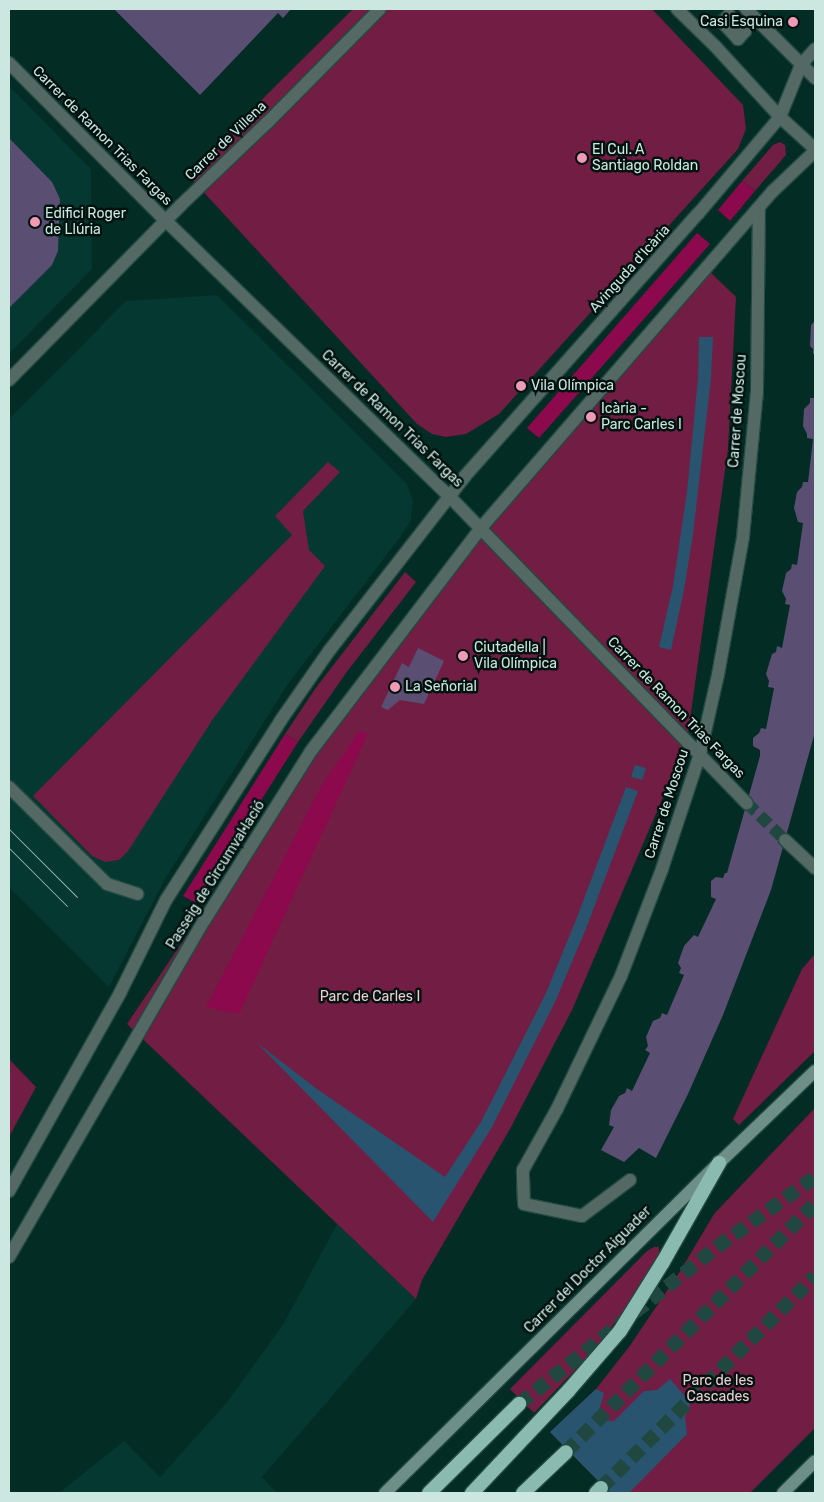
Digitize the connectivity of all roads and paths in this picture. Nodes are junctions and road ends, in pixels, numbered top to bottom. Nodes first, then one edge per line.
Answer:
1 (380, 9) edge
2 (678, 9) edge
3 (746, 9) edge
4 (815, 49) edge
5 (9, 63) edge
6 (801, 65) junction
7 (815, 78) edge
8 (780, 117) junction
9 (815, 150) edge
10 (759, 208) junction
11 (166, 221) junction
12 (9, 380) edge
13 (449, 496) junction
14 (480, 529) junction
15 (700, 754) junction
16 (9, 787) edge
17 (747, 802) tunnel mouth
18 (785, 840) tunnel mouth
19 (815, 868) edge
20 (137, 894) dead end
21 (815, 1072) edge
22 (719, 1162) junction
23 (630, 1180) dead end
24 (9, 1191) edge
25 (9, 1257) edge
26 (519, 1404) tunnel mouth
27 (566, 1452) tunnel mouth
28 (815, 1461) edge
29 (385, 1493) edge
30 (429, 1493) edge
31 (472, 1493) edge
32 (523, 1493) edge
33 (783, 1493) edge

1 - 11 street, Carrer de Villena
2 - 8 street
3 - 6 street
4 - 6 street, Avinguda d'Icària
5 - 11 street, Carrer de Ramon Trias Fargas
6 - 7 street
6 - 8 street, Avinguda d'Icària
8 - 9 street
8 - 13 street, Avinguda d'Icària
9 - 10 street
10 - 14 street
10 - 15 street, Carrer de Moscou
11 - 12 street, Carrer de Villena
11 - 13 street, Carrer de Ramon Trias Fargas
13 - 14 street, Carrer de Ramon Trias Fargas
13 - 24 street, Passeig de Circumval·lació
14 - 15 street, Carrer de Ramon Trias Fargas
14 - 25 street, Passeig de Circumval·lació
15 - 17 street, Carrer de Ramon Trias Fargas
15 - 23 street, Carrer de Moscou
16 - 20 street
18 - 19 street
21 - 22 main road, Carrer del Doctor Aiguader
22 - 29 main road, Carrer del Doctor Aiguader
22 - 31 highway
26 - 30 highway
27 - 32 highway
28 - 33 main road

